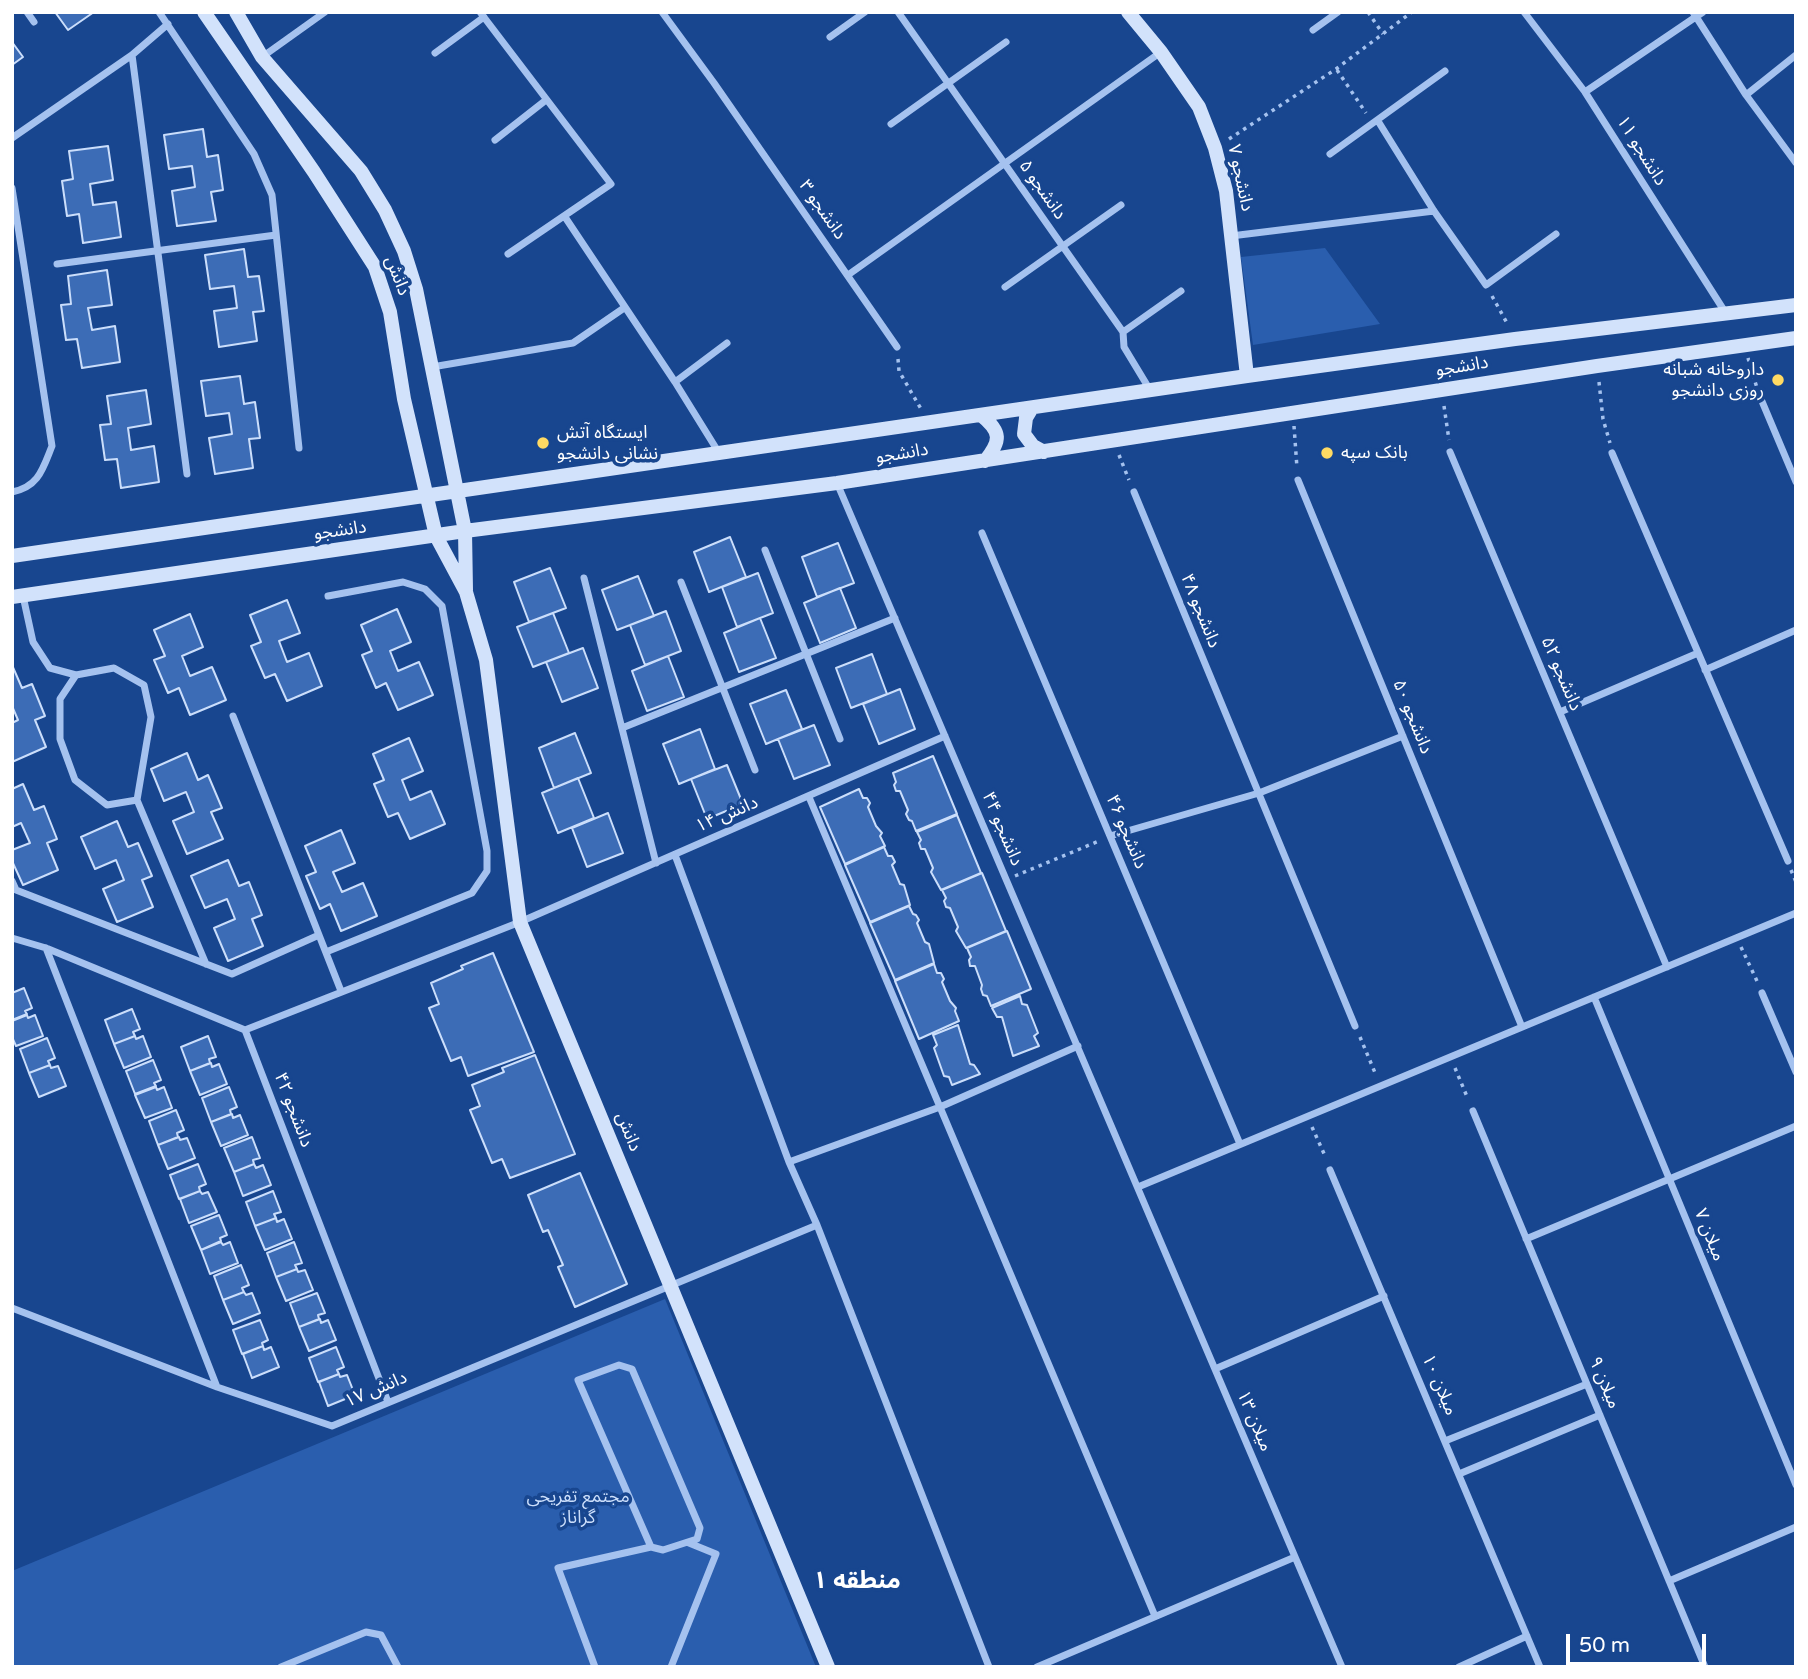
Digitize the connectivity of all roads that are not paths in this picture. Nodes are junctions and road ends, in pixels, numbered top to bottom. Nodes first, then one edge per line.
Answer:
1 (27, 12) edge
2 (159, 12) edge
3 (204, 12) edge
4 (236, 12) edge
5 (325, 12) edge
6 (662, 12) edge
7 (865, 12) edge
8 (898, 12) edge
9 (1128, 12) edge
10 (1338, 12) edge
11 (1524, 12) edge
12 (1698, 14) edge
13 (482, 15) edge
14 (34, 22) dead end
15 (168, 24) junction
16 (1313, 30) dead end
17 (830, 37) dead end
18 (1006, 42) dead end
19 (1161, 52) junction
20 (435, 53) dead end
21 (132, 55) junction
22 (1796, 55) edge
23 (262, 57) junction
24 (1445, 71) dead end
25 (948, 83) junction
26 (1585, 92) junction
27 (1746, 95) junction
28 (546, 100) junction
29 (1375, 122) junction
30 (891, 124) dead end
31 (12, 138) edge
32 (495, 140) dead end
33 (1330, 155) dead end
34 (1796, 163) edge
35 (1004, 164) junction
36 (12, 188) edge
37 (1121, 205) dead end
38 (1434, 211) junction
39 (565, 217) junction
40 (1556, 234) dead end
41 (276, 235) junction
42 (1231, 236) junction
43 (1062, 247) junction
44 (158, 250) junction
45 (508, 254) dead end
46 (57, 264) dead end
47 (848, 275) junction
48 (1005, 287) dead end
49 (1181, 291) dead end
50 (1796, 305) edge
51 (624, 308) junction
52 (1725, 312) junction
53 (1123, 332) junction
54 (1796, 338) edge
55 (727, 343) dead end
56 (897, 346) road end
57 (432, 367) junction
58 (1247, 376) junction
59 (675, 382) junction
60 (1150, 390) junction
61 (1761, 399) road end
62 (1032, 408) junction
63 (981, 415) junction
64 (299, 448) dead end
65 (1044, 452) junction
66 (1450, 452) road end
67 (1612, 453) road end
68 (720, 454) junction
69 (985, 461) junction
70 (187, 474) dead end
71 (1298, 481) road end
72 (1796, 482) edge
73 (837, 483) junction
74 (457, 490) junction
75 (12, 492) edge
76 (1134, 492) road end
77 (428, 495) junction
78 (466, 531) junction
79 (982, 533) dead end
80 (436, 536) junction
81 (765, 550) dead end
82 (12, 556) edge
83 (584, 578) dead end
84 (681, 582) dead end
85 (466, 592) junction
86 (18, 596) edge
87 (328, 596) dead end
88 (895, 618) junction
89 (1796, 630) edge
90 (1698, 653) junction
91 (806, 654) junction
92 (1705, 670) junction
93 (76, 675) junction
94 (723, 688) junction
95 (1560, 712) junction
96 (233, 716) dead end
97 (622, 728) junction
98 (945, 736) junction
99 (1403, 736) junction
100 (840, 739) dead end
101 (755, 770) dead end
102 (1259, 793) junction
103 (809, 797) junction
104 (137, 800) junction
105 (1110, 836) junction
106 (674, 855) junction
107 (1788, 861) dead end
108 (656, 863) junction
109 (12, 881) edge
110 (1796, 913) edge
111 (520, 922) junction
112 (319, 935) junction
113 (12, 938) edge
114 (46, 948) junction
115 (326, 953) junction
116 (206, 964) junction
117 (1667, 967) junction
118 (341, 991) junction
119 (1762, 993) road end
120 (1594, 997) junction
121 (1355, 1026) road end
122 (1522, 1027) junction
123 (245, 1030) junction
124 (1078, 1046) junction
125 (1796, 1072) edge
126 (940, 1107) junction
127 (1473, 1111) road end
128 (1796, 1126) edge
129 (1241, 1144) junction
130 (789, 1162) junction
131 (1331, 1170) road end
132 (1669, 1180) junction
133 (1138, 1187) junction
134 (817, 1225) junction
135 (1526, 1239) junction
136 (670, 1284) junction
137 (1384, 1296) junction
138 (12, 1308) edge
139 (1215, 1369) junction
140 (1587, 1384) junction
141 (217, 1387) junction
142 (388, 1402) junction
143 (1600, 1415) junction
144 (1445, 1441) junction
145 (1459, 1474) junction
146 (1796, 1485) edge
147 (1796, 1527) edge
148 (689, 1542) junction
149 (651, 1547) junction
150 (1295, 1557) junction
151 (1669, 1581) junction
152 (1155, 1616) junction
153 (1527, 1636) junction
154 (281, 1667) edge
155 (398, 1667) edge
156 (595, 1667) edge
157 (671, 1667) edge
158 (828, 1667) edge
159 (989, 1667) edge
160 (1037, 1667) edge
161 (1342, 1667) edge
162 (1459, 1667) edge
163 (1540, 1667) edge
164 (1705, 1667) edge

1 - 14 street
2 - 15 street
3 - 77 main road, دانش
4 - 23 main road, دانش
5 - 23 street
6 - 47 street, دانشجو ۳
7 - 17 street
8 - 25 street, دانشجو ۵
9 - 19 main road, دانشجو ۷
10 - 16 street
11 - 26 street, دانشجو ۱۱
12 - 26 street
12 - 27 street
13 - 20 street
13 - 28 street
15 - 21 street
15 - 41 street
18 - 25 street
19 - 35 street
19 - 42 main road, دانشجو ۷
21 - 31 street
21 - 44 street
22 - 27 street
23 - 57 main road, دانش
24 - 29 street
25 - 30 street
25 - 35 street, دانشجو ۵
26 - 52 street, دانشجو ۱۱
27 - 34 street
28 - 32 street
28 - 39 street
29 - 33 street
29 - 38 street
35 - 43 street, دانشجو ۵
35 - 47 street
36 - 75 street
37 - 43 street
38 - 40 street
38 - 42 street
39 - 45 street
39 - 51 street
41 - 44 street
41 - 64 street
42 - 58 main road, دانشجو ۷
43 - 48 street
43 - 53 street, دانشجو ۵
44 - 46 street
44 - 70 street
47 - 56 street, دانشجو ۳
49 - 53 street
50 - 52 main road, دانشجو
51 - 57 street
51 - 59 street
52 - 58 main road, دانشجو
53 - 60 street, دانشجو ۵
54 - 65 main road, دانشجو
55 - 59 street
57 - 74 main road, دانش
58 - 60 main road, دانشجو
59 - 68 street
60 - 62 main road, دانشجو
61 - 72 street
62 - 63 main road, دانشجو
62 - 65 main road
63 - 68 main road, دانشجو
63 - 69 main road
65 - 69 main road, دانشجو
66 - 95 street, دانشجو ۵۲
67 - 90 street
68 - 74 main road, دانشجو
69 - 73 main road, دانشجو
71 - 99 street, دانشجو ۵۰
73 - 78 main road, دانشجو
73 - 88 street, دانشجو ۴۴
74 - 77 main road, دانشجو
74 - 78 main road, دانش
76 - 102 street, دانشجو ۴۸
77 - 80 main road, دانش
77 - 82 main road, دانشجو
78 - 80 main road, دانشجو
78 - 85 main road, دانش
79 - 105 street, دانشجو ۴۶
80 - 85 main road, دانش
80 - 86 main road, دانشجو
81 - 91 street
83 - 97 street
84 - 94 street
85 - 111 main road, دانش
86 - 93 street
87 - 115 street
88 - 91 street
88 - 98 street, دانشجو ۴۴
89 - 92 street
90 - 92 street
90 - 95 street
91 - 94 street
91 - 100 street
92 - 107 street
93 - 104 street
93 - 104 street
94 - 97 street
94 - 101 street
95 - 117 street, دانشجو ۵۲
96 - 112 street
97 - 108 street
98 - 103 street, دانش ۱۴
98 - 124 street, دانشجو ۴۴
99 - 102 street
99 - 122 street, دانشجو ۵۰
102 - 105 street
102 - 121 street, دانشجو ۴۸
103 - 106 street, دانش ۱۴
103 - 126 street
104 - 116 street
105 - 129 street, دانشجو ۴۶
106 - 108 street, دانش ۱۴
106 - 130 street
108 - 111 street, دانش ۱۴
109 - 116 street
110 - 117 street
111 - 118 street, دانش ۱۴
111 - 136 main road, دانش
112 - 115 street
112 - 116 street
113 - 114 street
114 - 123 street
114 - 141 street
115 - 118 street
117 - 120 street
118 - 123 street, دانش ۱۴
119 - 125 street
120 - 122 street
120 - 132 street, میلان ۷
122 - 129 street
123 - 142 street, دانشجو ۴۲
124 - 126 street
124 - 133 street, دانشجو ۴۴
126 - 130 street
126 - 152 street
127 - 135 street, میلان ۹
128 - 132 street
129 - 133 street
130 - 134 street
131 - 137 street, میلان ۱۰
132 - 135 street
132 - 146 street, میلان ۷
133 - 139 street, میلان ۱۳
134 - 136 street, دانش ۱۷
134 - 159 street
135 - 140 street, میلان ۹
136 - 142 street, دانش ۱۷
136 - 158 main road, دانش
137 - 139 street
137 - 144 street, میلان ۱۰
138 - 141 street, دانش ۱۷
139 - 150 street, میلان ۱۳
140 - 143 street, میلان ۹
140 - 144 street
141 - 142 street, دانش ۱۷
143 - 145 street
143 - 151 street, میلان ۹
144 - 145 street, میلان ۱۰
145 - 153 street, میلان ۱۰
147 - 151 street
148 - 149 street
148 - 149 street
148 - 157 street
149 - 156 street
150 - 152 street
150 - 161 street, میلان ۱۳
151 - 164 street, میلان ۹
152 - 160 street
153 - 162 street
153 - 163 street, میلان ۱۰
154 - 155 street

